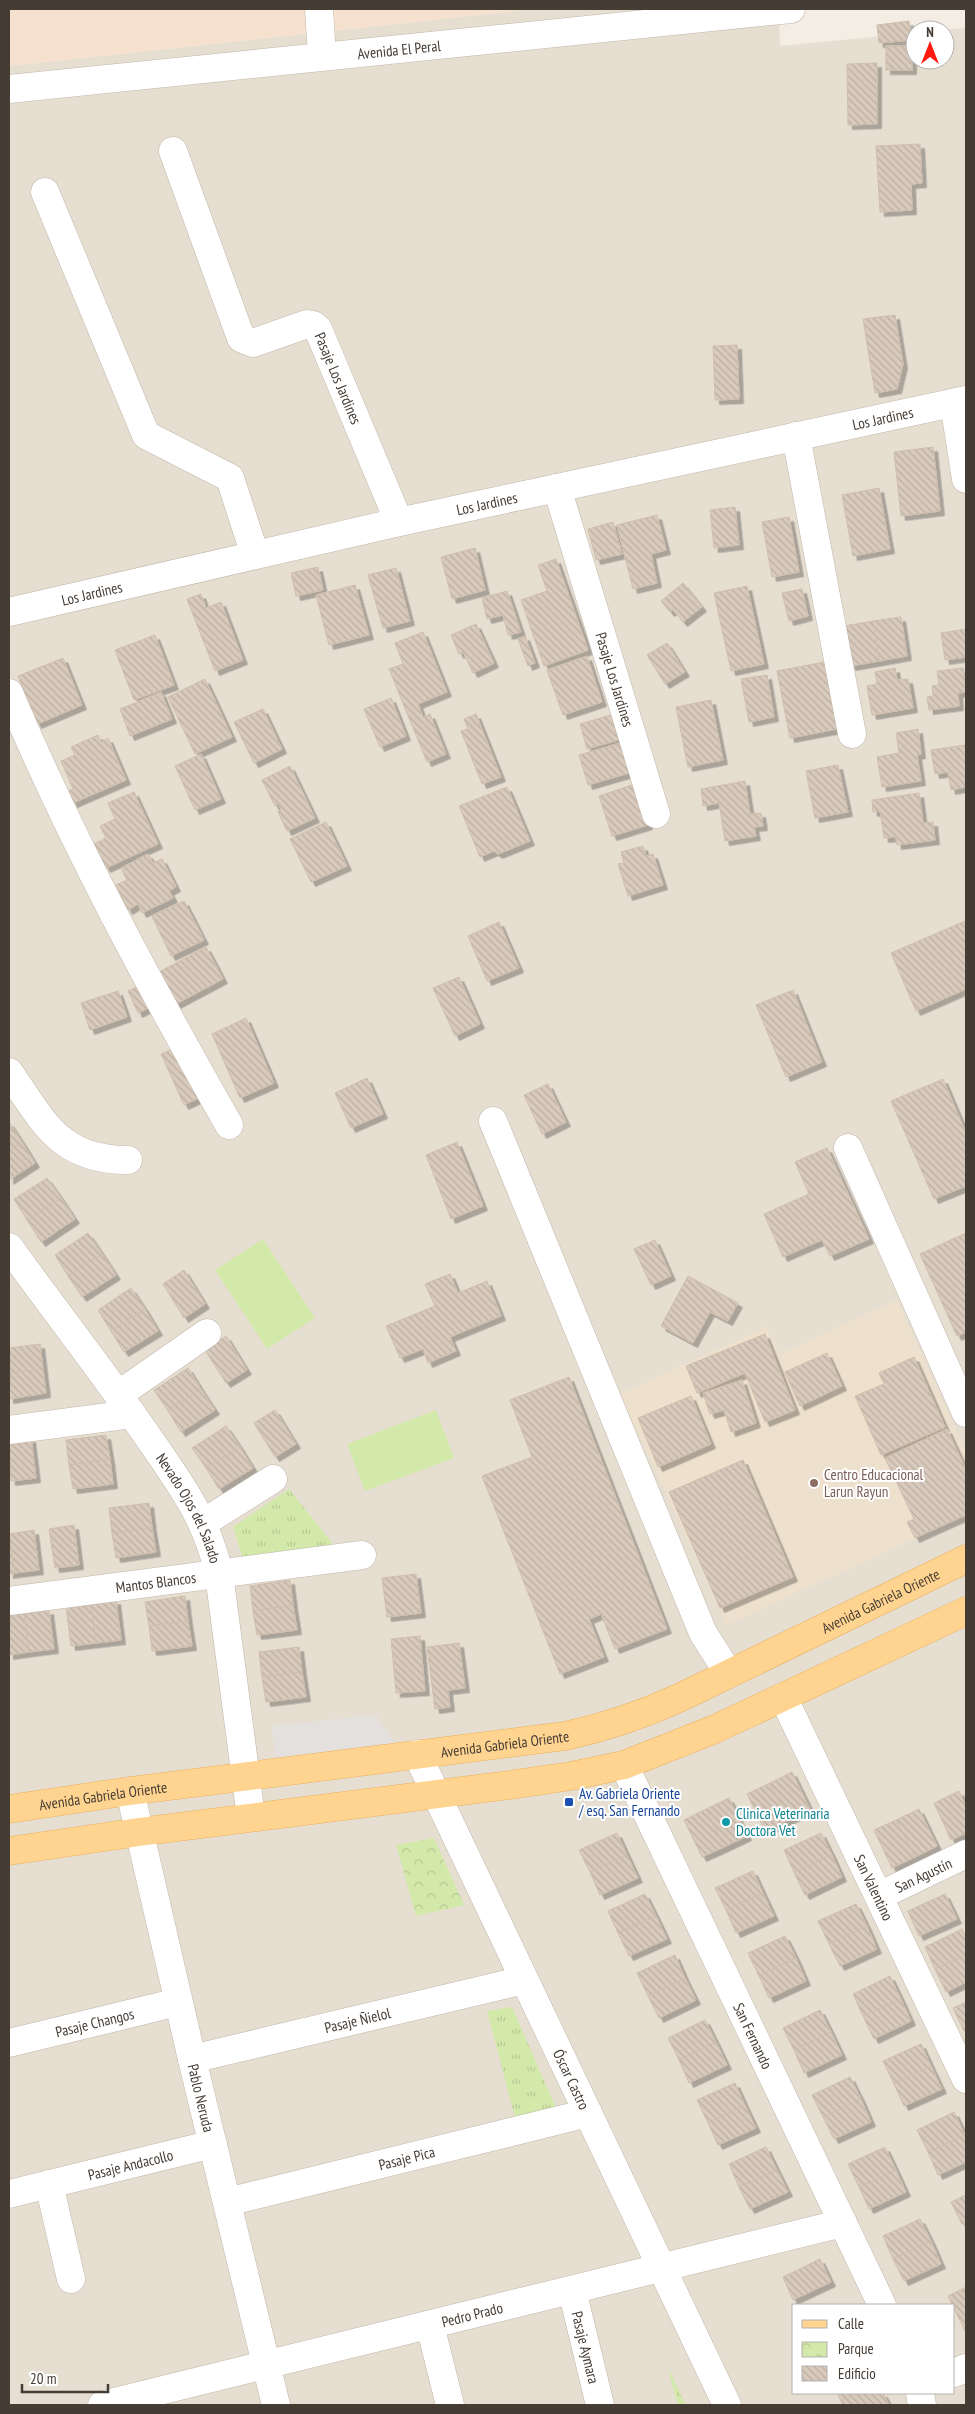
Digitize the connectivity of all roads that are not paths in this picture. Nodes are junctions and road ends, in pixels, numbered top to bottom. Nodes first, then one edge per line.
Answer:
1 (319, 9) edge
2 (791, 9) edge
3 (322, 56) junction
4 (9, 89) edge
5 (173, 152) dead end
6 (45, 192) dead end
7 (960, 402) edge
8 (796, 436) junction
9 (966, 479) edge
10 (557, 488) junction
11 (399, 522) junction
12 (255, 556) junction
13 (9, 611) edge
14 (9, 693) edge
15 (852, 734) dead end
16 (656, 814) dead end
17 (9, 1072) edge
18 (493, 1121) dead end
19 (229, 1125) dead end
20 (848, 1148) dead end
21 (128, 1160) dead end
22 (11, 1253) edge
23 (207, 1333) dead end
24 (125, 1404) junction
25 (966, 1413) edge
26 (9, 1430) edge
27 (273, 1479) dead end
28 (203, 1524) junction
29 (362, 1555) dead end
30 (966, 1559) edge
31 (218, 1574) junction
32 (9, 1601) edge
33 (966, 1611) edge
34 (729, 1674) junction
35 (783, 1697) junction
36 (416, 1754) junction
37 (624, 1765) junction
38 (245, 1776) junction
39 (130, 1791) junction
40 (435, 1793) junction
41 (9, 1808) edge
42 (251, 1817) junction
43 (139, 1832) junction
44 (9, 1851) edge
45 (966, 1854) edge
46 (878, 1896) junction
47 (524, 1980) junction
48 (178, 2002) junction
49 (9, 2043) edge
50 (192, 2059) junction
51 (966, 2079) edge
52 (588, 2113) junction
53 (212, 2144) junction
54 (49, 2184) junction
55 (9, 2194) edge
56 (227, 2202) junction
57 (843, 2223) junction
58 (661, 2268) junction
59 (72, 2279) dead end
60 (572, 2290) junction
61 (882, 2304) edge
62 (430, 2325) junction
63 (267, 2365) junction
64 (105, 2405) edge
65 (276, 2405) edge
66 (450, 2405) edge
67 (600, 2405) edge
68 (727, 2405) edge

1 - 3 street
2 - 3 street, Avenida El Peral
3 - 4 street, Avenida El Peral
5 - 11 street, Pasaje Los Jardines
6 - 12 street
7 - 8 street, Los Jardines
7 - 9 street
8 - 10 street, Los Jardines
8 - 15 street
10 - 11 street, Los Jardines
10 - 16 street, Pasaje Los Jardines
11 - 12 street, Los Jardines
12 - 13 street, Los Jardines
14 - 19 street
17 - 21 street
18 - 34 street
20 - 25 street
22 - 24 street, Nevado Ojos del Salado
23 - 24 street
24 - 26 street
24 - 28 street, Nevado Ojos del Salado
27 - 28 street
28 - 31 street, Nevado Ojos del Salado
29 - 31 street, Mantos Blancos
30 - 34 main road, Avenida Gabriela Oriente
31 - 32 street, Mantos Blancos
31 - 38 street, Nevado Ojos del Salado
33 - 35 main road
34 - 36 main road, Avenida Gabriela Oriente
35 - 37 main road
35 - 46 street, San Valentino
36 - 38 main road, Avenida Gabriela Oriente
36 - 40 street, Óscar Castro
37 - 40 main road
37 - 57 street, San Fernando
38 - 39 main road, Avenida Gabriela Oriente
38 - 42 street, Nevado Ojos del Salado
39 - 41 main road, Avenida Gabriela Oriente
39 - 43 street, Pablo Neruda
40 - 42 main road
40 - 47 street, Óscar Castro
42 - 43 main road
43 - 44 main road
43 - 48 street, Pablo Neruda
45 - 46 street, San Agustín
46 - 51 street, San Valentino
47 - 50 street, Pasaje Ñielol
47 - 52 street, Óscar Castro
48 - 49 street, Pasaje Changos
48 - 50 street, Pablo Neruda
50 - 53 street, Pablo Neruda
52 - 56 street, Pasaje Pica
52 - 58 street, Óscar Castro
53 - 54 street, Pasaje Andacollo
53 - 56 street, Pablo Neruda
54 - 55 street, Pasaje Andacollo
54 - 59 street
56 - 63 street, Pablo Neruda
57 - 58 street, Pedro Prado
57 - 61 street, San Fernando
58 - 60 street, Pedro Prado
58 - 68 street, Óscar Castro
60 - 62 street, Pedro Prado
60 - 67 street, Pasaje Aymara
62 - 63 street, Pedro Prado
62 - 66 street
63 - 64 street, Pedro Prado
63 - 65 street, Pablo Neruda

